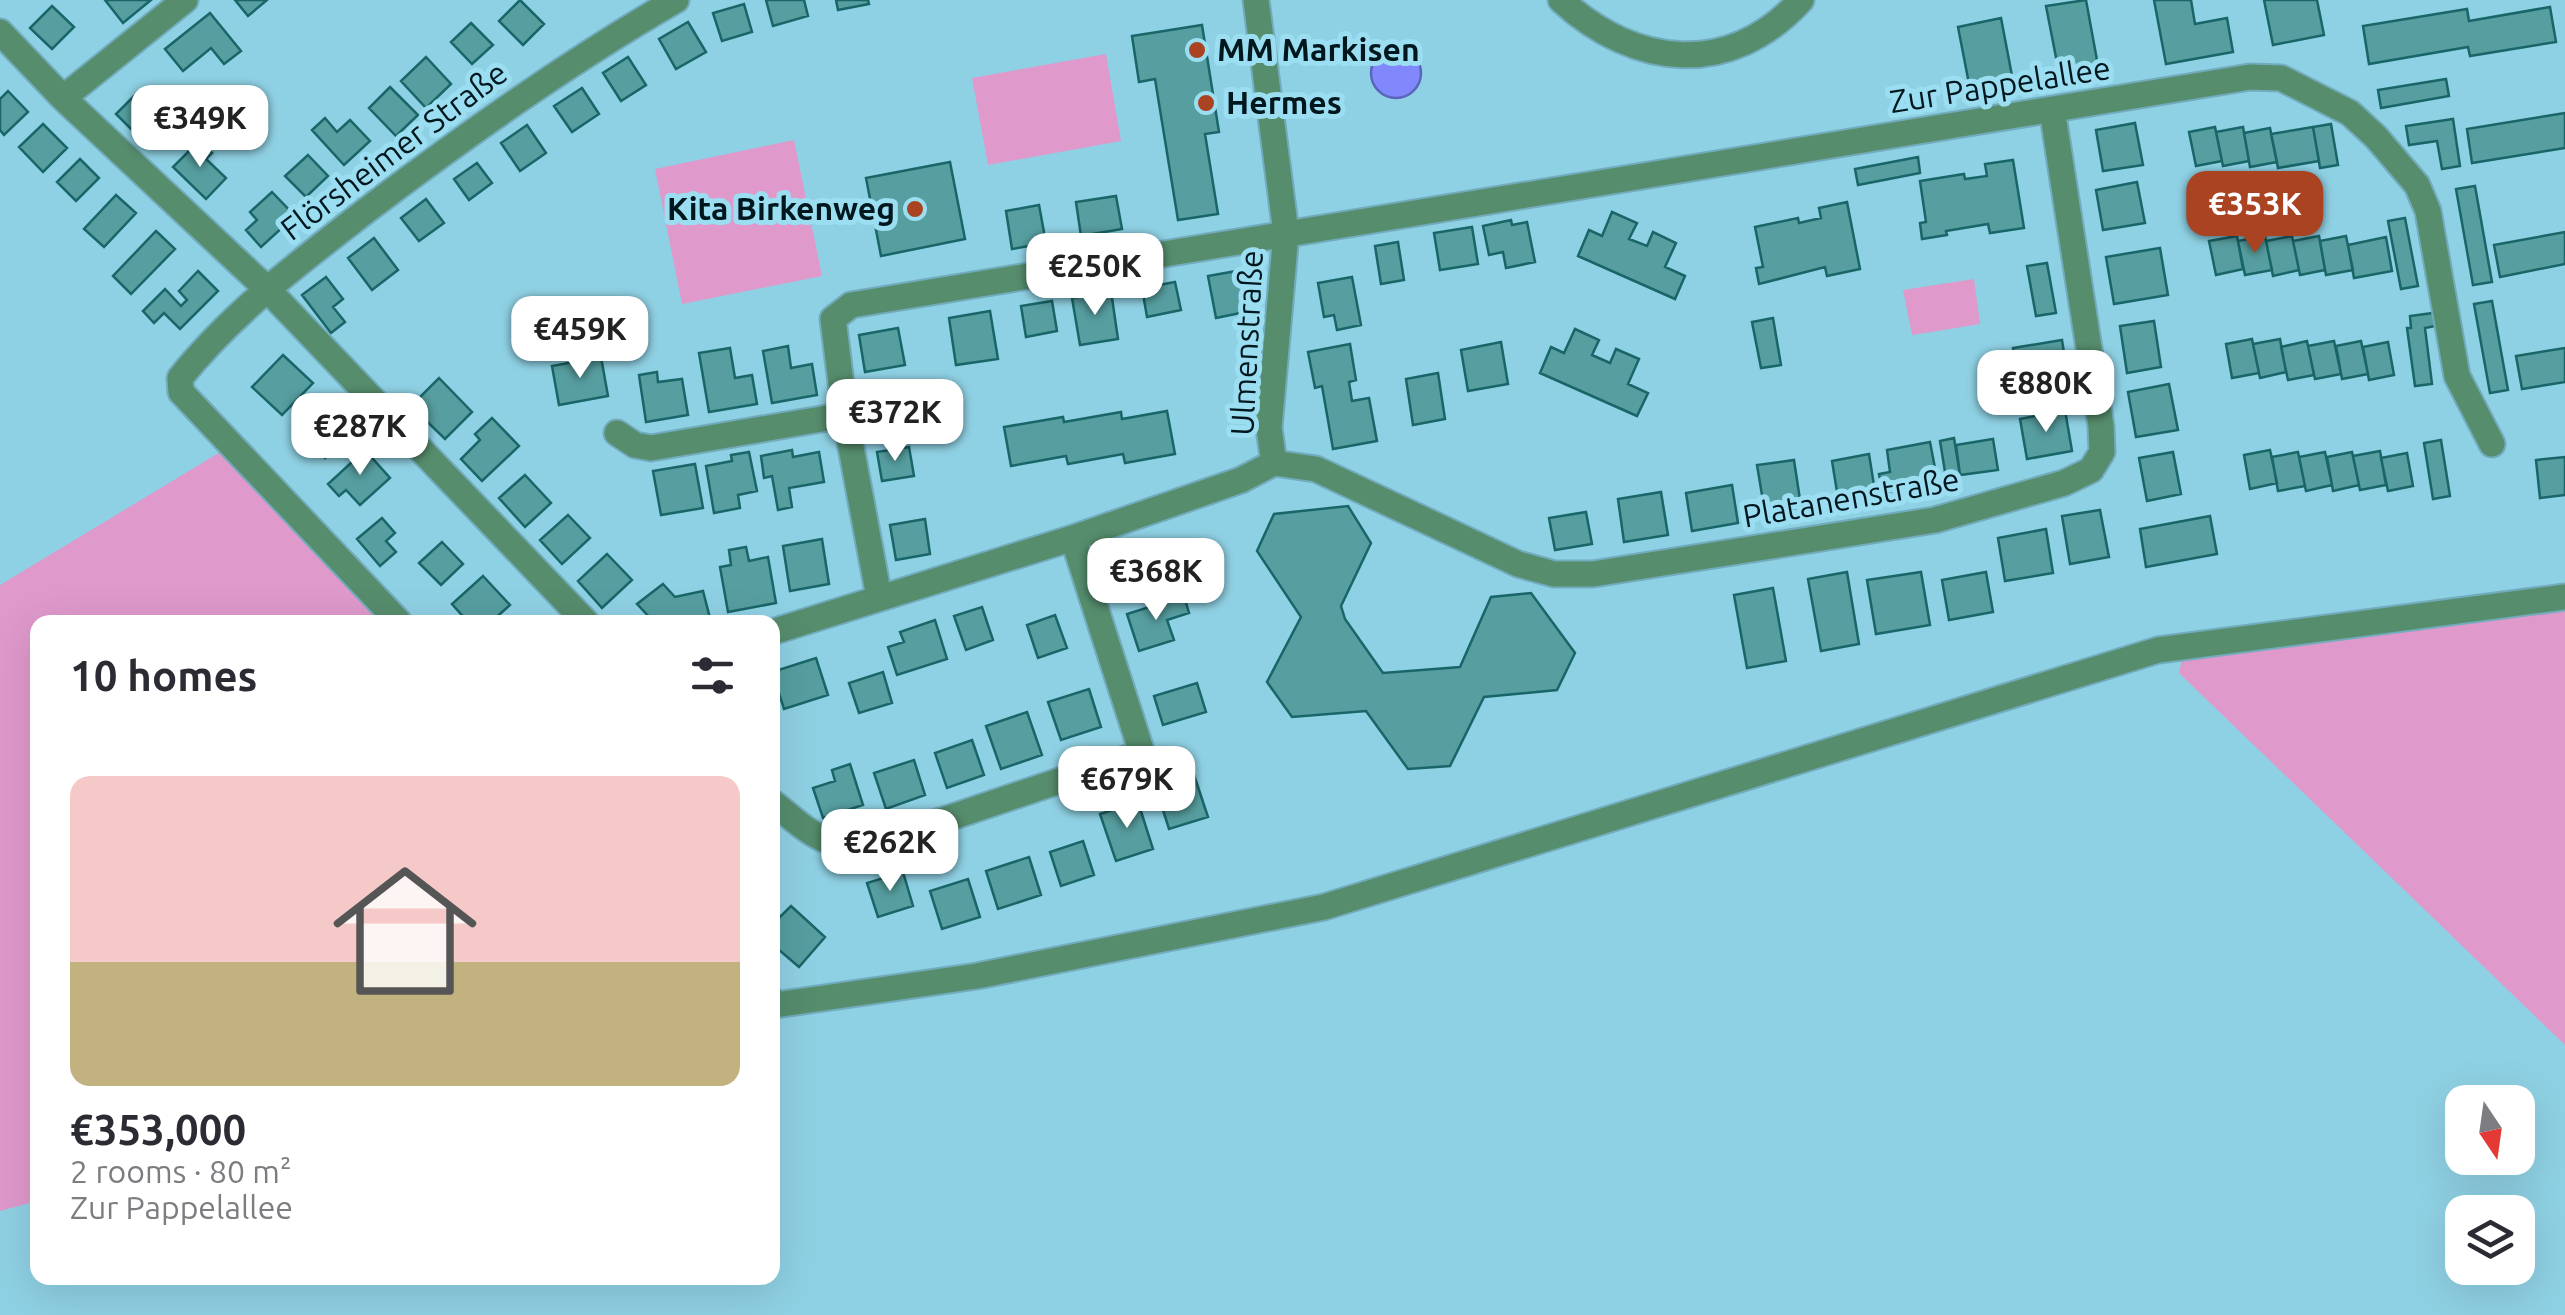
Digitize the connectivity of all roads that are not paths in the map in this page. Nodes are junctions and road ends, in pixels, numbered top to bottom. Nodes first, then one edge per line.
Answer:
1 (185, 0) edge
2 (676, 0) edge
3 (1256, 0) edge
4 (1562, 0) edge
5 (1802, 0) edge
6 (0, 32) edge
7 (63, 98) junction
8 (2052, 109) junction
9 (1286, 233) junction
10 (266, 288) junction
11 (846, 415) junction
12 (617, 433) dead end
13 (2492, 444) dead end
14 (1274, 462) junction
15 (1073, 538) junction
16 (879, 597) junction
17 (2565, 598) edge
18 (392, 615) edge
19 (579, 615) edge
20 (780, 629) edge
21 (780, 808) edge
22 (780, 1002) edge

1 - 7 street
2 - 10 street, Flörsheimer Straße
3 - 9 street, Ulmenstraße
4 - 5 street
6 - 7 street
7 - 10 street
8 - 9 street, Zur Pappelallee
8 - 13 street, Zur Pappelallee
8 - 14 street, Platanenstraße
9 - 11 street, Zur Pappelallee
9 - 14 street, Ulmenstraße
10 - 18 street, Flörsheimer Straße
10 - 19 street
11 - 12 street
11 - 16 street
14 - 15 street, Ulmenstraße
15 - 16 street, Ulmenstraße
15 - 21 street
16 - 20 street, Ulmenstraße
17 - 22 street

